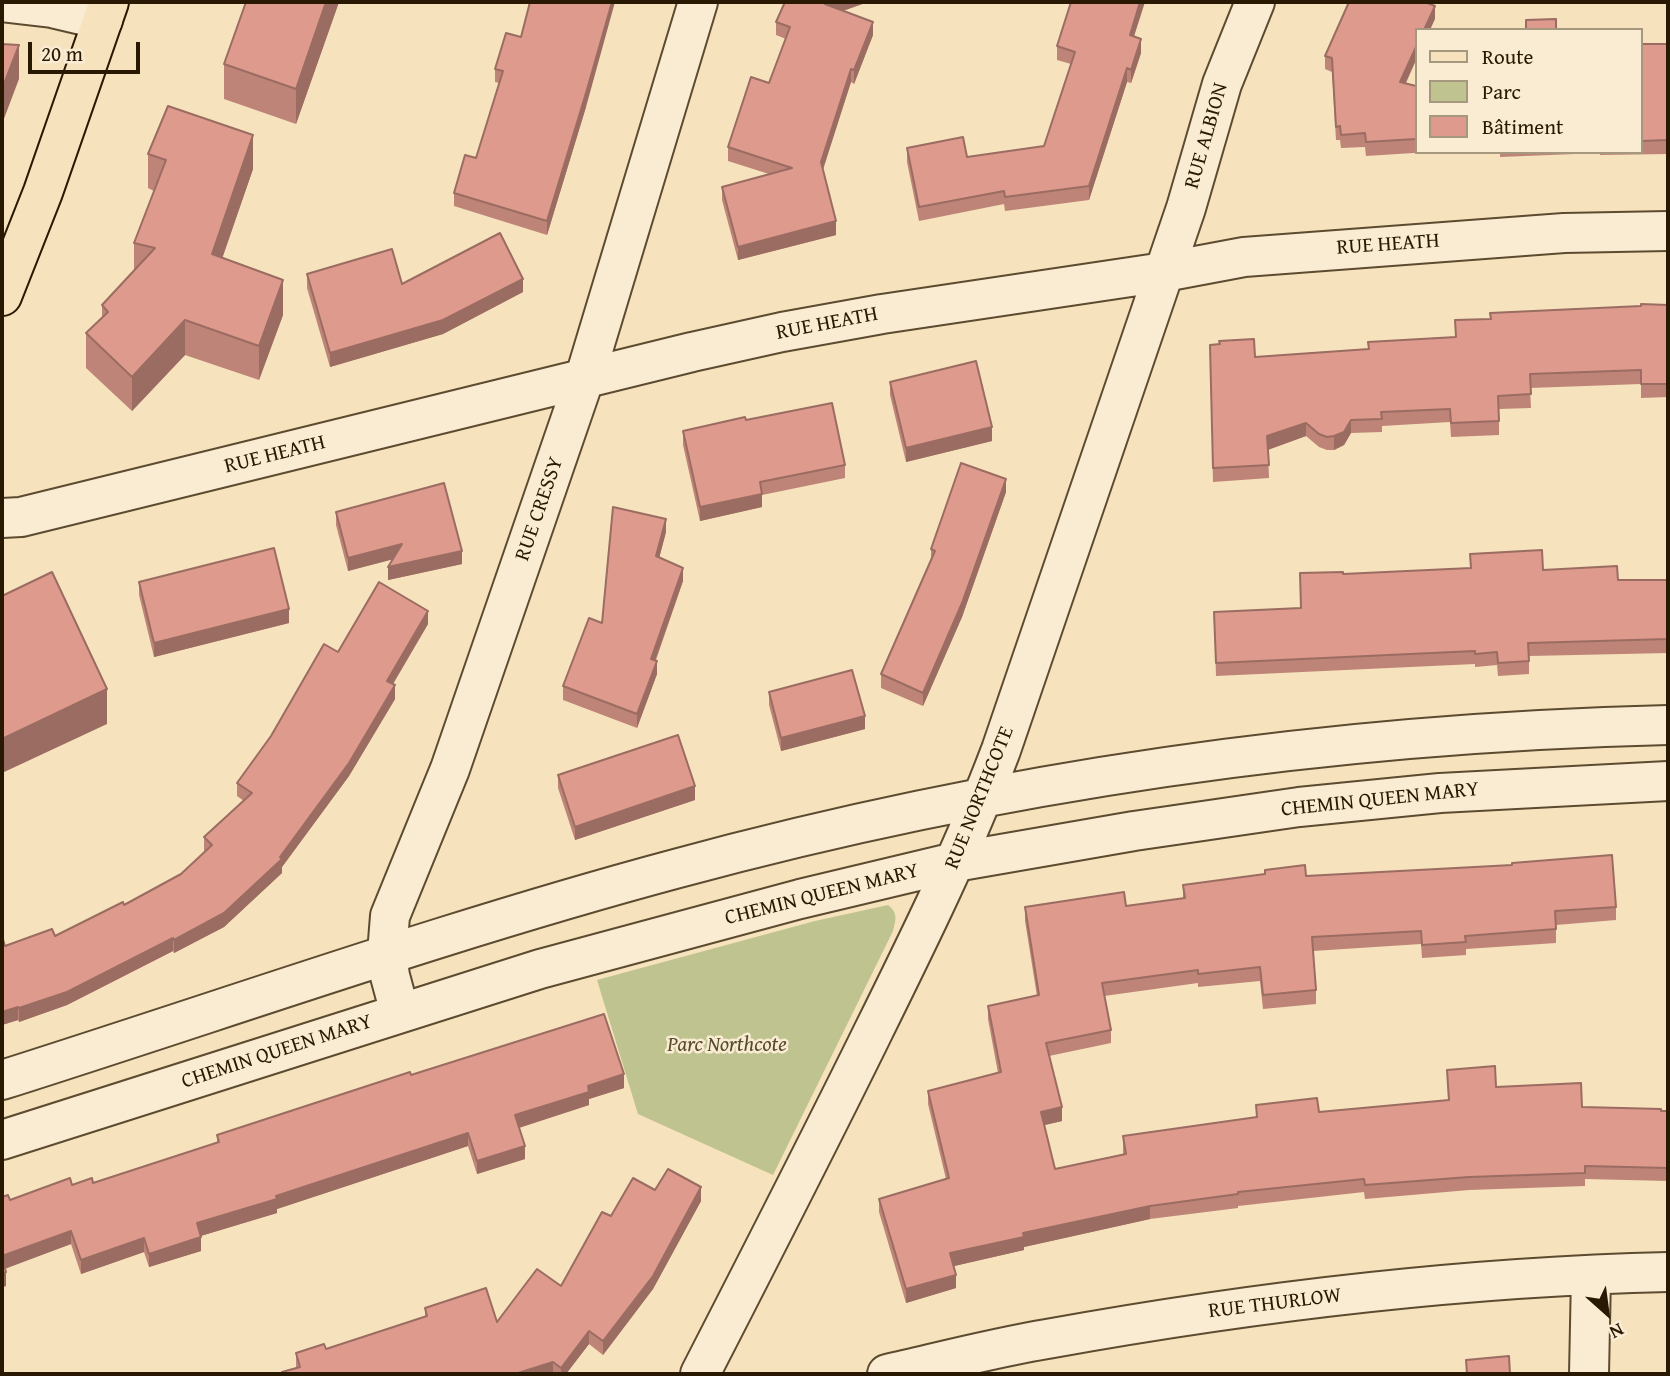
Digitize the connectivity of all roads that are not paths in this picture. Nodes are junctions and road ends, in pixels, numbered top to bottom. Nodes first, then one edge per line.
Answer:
1 (2, 2) edge
2 (698, 2) edge
3 (1255, 2) edge
4 (106, 11) edge
5 (1668, 231) edge
6 (1164, 272) junction
7 (2, 296) edge
8 (584, 380) junction
9 (2, 518) edge
10 (1668, 725) edge
11 (1668, 781) edge
12 (982, 799) junction
13 (955, 862) junction
14 (387, 954) junction
15 (400, 1013) junction
16 (2, 1080) edge
17 (2, 1140) edge
18 (1668, 1272) edge
19 (1591, 1276) junction
20 (700, 1374) edge
21 (887, 1374) edge
22 (1589, 1374) edge

1 - 4 street
2 - 8 street, RUE CRESSY
3 - 6 street, RUE ALBION
4 - 7 main road
5 - 6 street, RUE HEATH
6 - 8 street, RUE HEATH
6 - 12 street, RUE NORTHCOTE
8 - 9 street, RUE HEATH
8 - 14 street, RUE CRESSY
10 - 12 street
11 - 13 street, CHEMIN QUEEN MARY
12 - 13 street, RUE NORTHCOTE
12 - 14 street
13 - 15 street, CHEMIN QUEEN MARY
13 - 20 street, RUE NORTHCOTE
14 - 15 street, RUE CRESSY
14 - 16 street
15 - 17 street, CHEMIN QUEEN MARY
18 - 19 street, RUE THURLOW
19 - 21 street, RUE THURLOW
19 - 22 street

